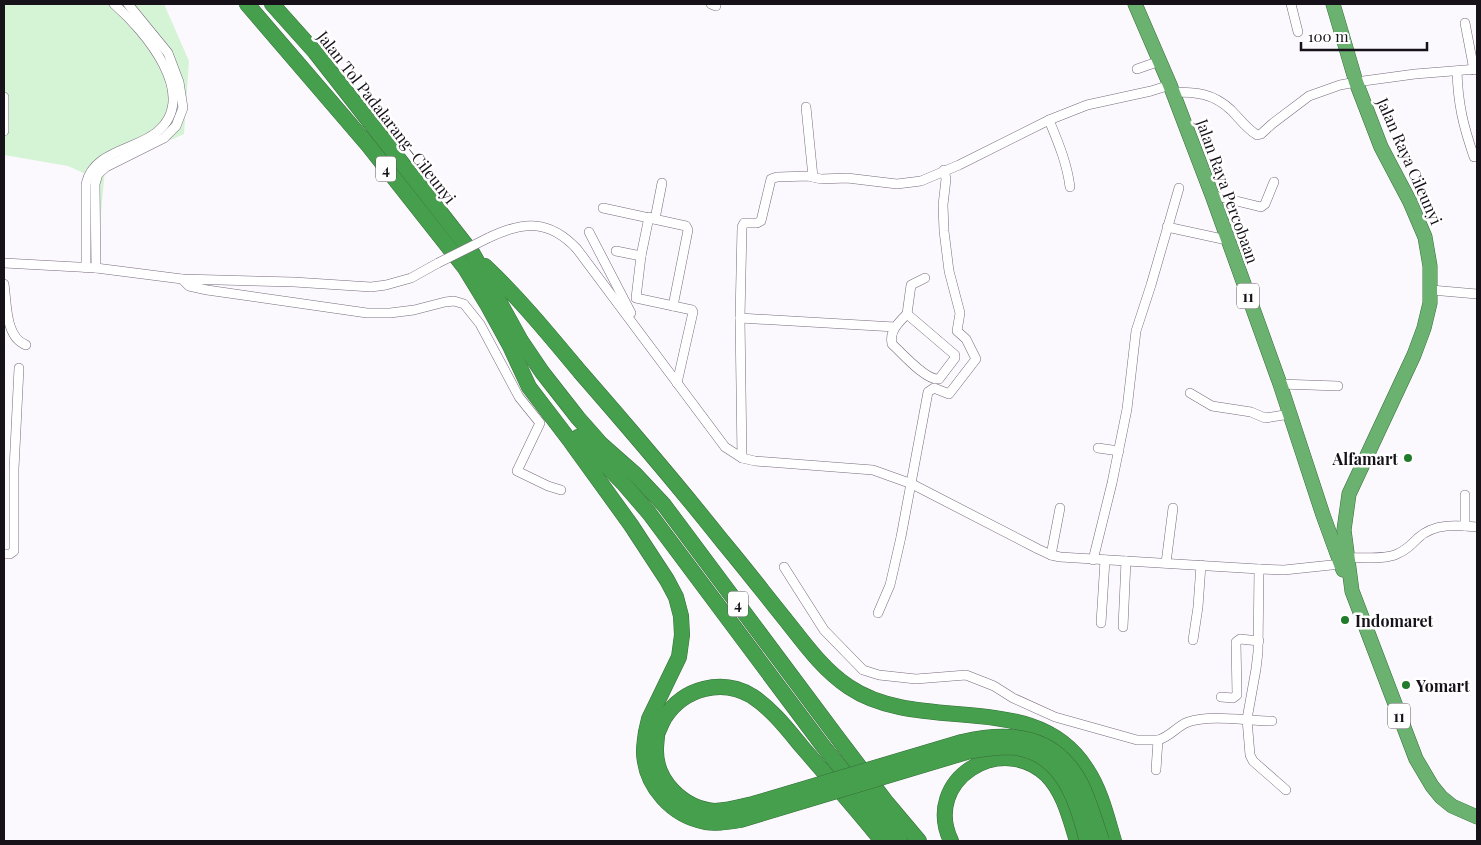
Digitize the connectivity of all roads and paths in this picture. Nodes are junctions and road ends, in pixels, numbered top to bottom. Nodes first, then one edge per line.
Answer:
1 (114, 4) edge
2 (128, 4) edge
3 (247, 4) edge
4 (272, 4) edge
5 (1135, 4) edge
6 (1291, 4) edge
7 (1333, 4) edge
8 (1465, 23) dead end
9 (1298, 32) dead end
10 (1160, 61) junction
11 (1137, 69) dead end
12 (1457, 70) junction
13 (1476, 70) edge
14 (1356, 82) junction
15 (1171, 89) junction
16 (4, 97) edge
17 (806, 107) dead end
18 (1050, 120) junction
19 (4, 131) edge
20 (1474, 157) dead end
21 (944, 170) junction
22 (813, 177) junction
23 (1274, 182) dead end
24 (662, 183) dead end
25 (91, 184) junction
26 (1070, 187) dead end
27 (1179, 188) dead end
28 (1212, 195) junction
29 (603, 208) dead end
30 (652, 218) junction
31 (1167, 227) junction
32 (589, 232) dead end
33 (1227, 240) junction
34 (616, 251) dead end
35 (473, 254) junction
36 (641, 256) junction
37 (4, 263) edge
38 (91, 268) junction
39 (925, 278) dead end
40 (182, 279) junction
41 (4, 284) edge
42 (1431, 290) junction
43 (1477, 294) edge
44 (673, 306) junction
45 (907, 314) junction
46 (740, 318) junction
47 (7, 327) edge
48 (895, 327) junction
49 (643, 336) junction
50 (26, 345) dead end
51 (510, 346) junction
52 (19, 368) dead end
53 (677, 382) junction
54 (1280, 384) junction
55 (1338, 386) dead end
56 (1190, 393) dead end
57 (1290, 414) junction
58 (1098, 448) dead end
59 (1119, 451) junction
60 (742, 458) junction
61 (4, 469) edge
62 (14, 469) junction
63 (912, 484) junction
64 (561, 490) dead end
65 (1465, 495) dead end
66 (1060, 508) dead end
67 (1173, 508) dead end
68 (1346, 512) junction
69 (4, 515) edge
70 (14, 515) junction
71 (1323, 515) junction
72 (1465, 526) junction
73 (1477, 528) edge
74 (4, 554) edge
75 (1051, 555) junction
76 (1093, 560) junction
77 (1106, 560) junction
78 (1126, 561) junction
79 (1344, 561) junction
80 (1166, 563) junction
81 (1202, 565) junction
82 (784, 566) dead end
83 (1259, 569) junction
84 (878, 613) dead end
85 (1101, 623) dead end
86 (1123, 627) dead end
87 (1193, 640) dead end
88 (1258, 641) junction
89 (1221, 697) dead end
90 (1247, 719) junction
91 (1272, 721) dead end
92 (652, 733) junction
93 (1158, 740) junction
94 (1156, 770) dead end
95 (1286, 790) dead end
96 (1477, 817) edge
97 (882, 841) edge
98 (900, 841) edge
99 (919, 841) edge
100 (951, 841) edge
101 (1077, 841) edge
102 (1087, 841) edge
103 (1102, 841) edge
104 (1114, 841) edge

1 - 25 street
2 - 25 street
3 - 51 highway, Jalan Tol Padalarang–Cileunyi / 4
4 - 35 highway, Jalan Tol Padalarang–Cileunyi / 4
5 - 10 highway, Jalan Raya Percobaan / 11
6 - 9 street
7 - 14 highway, Jalan Raya Cileunyi / 11
8 - 13 street
10 - 11 street
10 - 15 highway, Jalan Raya Percobaan / 11
12 - 13 street
12 - 14 street
12 - 20 street
14 - 15 street
14 - 42 highway, Jalan Raya Cileunyi / 11
15 - 18 street
15 - 28 highway, Jalan Raya Percobaan / 11
16 - 19 street
17 - 22 street
18 - 21 street
18 - 26 street
21 - 22 street
21 - 63 street
22 - 46 street
23 - 28 street
24 - 30 street
25 - 38 street
27 - 31 street
28 - 33 highway, Jalan Raya Percobaan / 11
29 - 30 street
30 - 36 street
30 - 44 street
31 - 33 street
31 - 59 street
32 - 49 street
33 - 54 highway, Jalan Raya Percobaan / 11
34 - 36 street
35 - 99 highway, 4
35 - 104 highway
36 - 44 street
37 - 38 street
38 - 40 street
39 - 45 street
40 - 49 street, bridge
40 - 64 street
41 - 47 street
42 - 43 street
42 - 68 highway, Jalan Raya Cileunyi / 11
44 - 53 street
45 - 48 street
45 - 48 street
46 - 48 street
46 - 60 street
47 - 50 street
49 - 53 street
51 - 92 highway
51 - 98 highway, 4
52 - 62 street
53 - 60 street
54 - 55 street
54 - 57 highway, Jalan Raya Percobaan / 11
56 - 57 street
57 - 71 highway, Jalan Raya Percobaan / 11
58 - 59 street
59 - 76 street
60 - 63 street
61 - 62 street
62 - 70 street
63 - 75 street
63 - 84 street
65 - 72 street
66 - 75 street
67 - 80 street
68 - 71 highway
68 - 79 highway, Jalan Raya Cileunyi / 11
69 - 70 street
70 - 74 street
71 - 79 highway, Jalan Raya Percobaan / 11
72 - 73 street
72 - 79 street
75 - 76 street
76 - 77 street
77 - 78 street
77 - 85 street
78 - 80 street
78 - 86 street
79 - 83 street
79 - 96 highway, Jalan Raya Percobaan / 11
80 - 81 street
81 - 83 street
81 - 87 street
82 - 93 street
83 - 88 street
88 - 89 street
88 - 90 street
90 - 91 street
90 - 93 street
90 - 95 street
92 - 97 highway
92 - 102 highway, bridge
92 - 103 highway, bridge
93 - 94 street
100 - 101 highway

